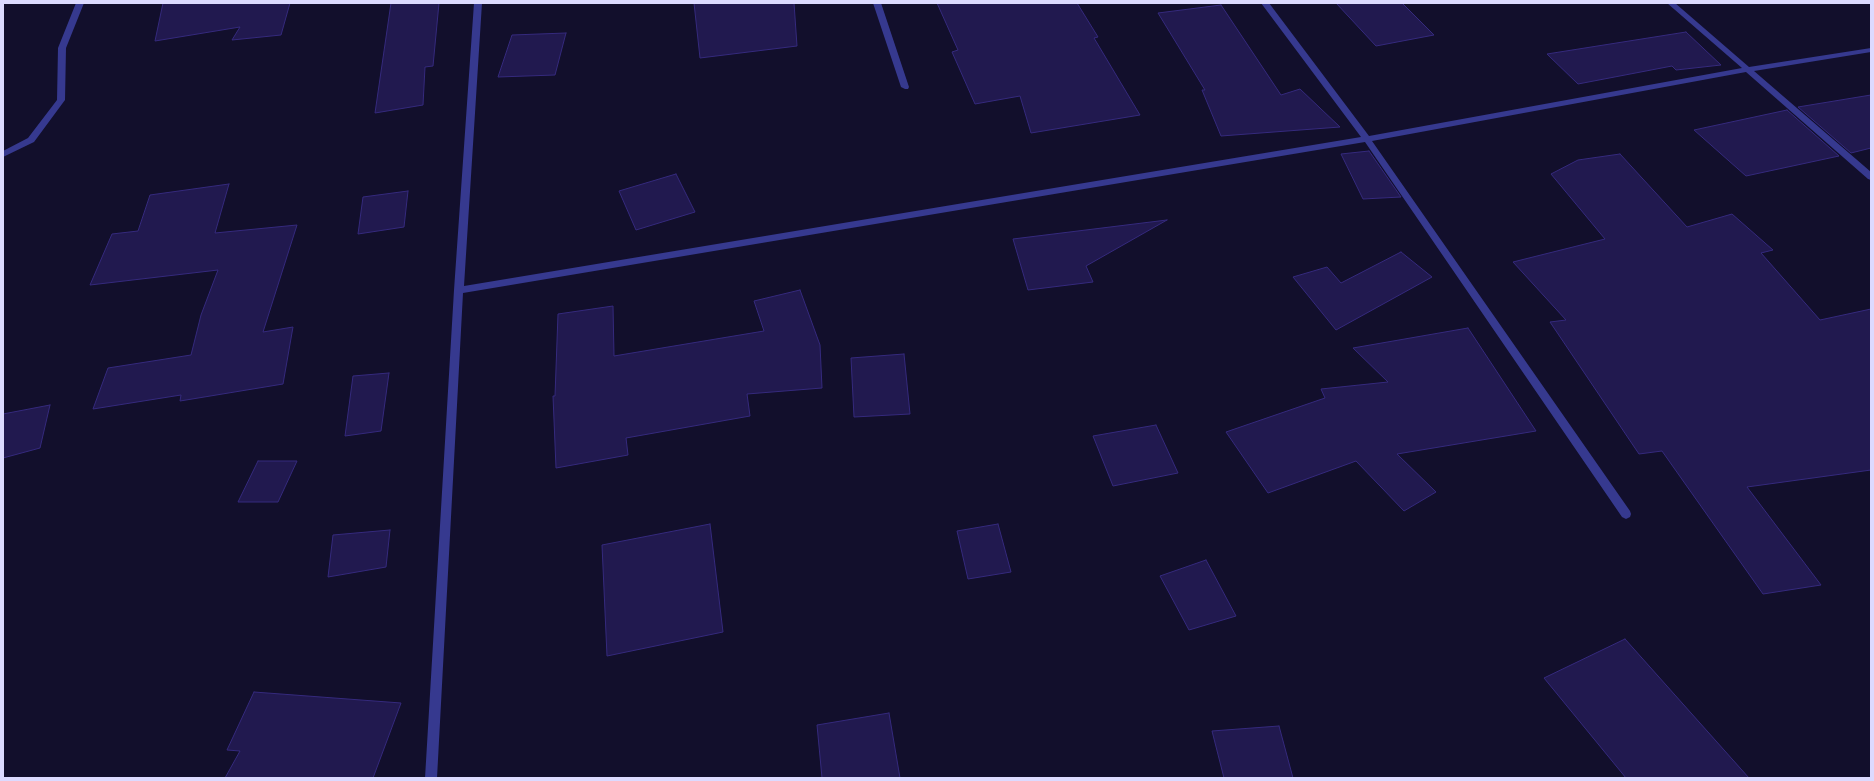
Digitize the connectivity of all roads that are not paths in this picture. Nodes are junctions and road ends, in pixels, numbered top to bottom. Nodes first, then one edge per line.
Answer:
1 (80, 3) edge
2 (478, 3) edge
3 (876, 3) edge
4 (1265, 3) edge
5 (1671, 3) edge
6 (1871, 50) edge
7 (1746, 70) junction
8 (905, 88) dead end
9 (1367, 139) junction
10 (3, 154) edge
11 (1871, 178) edge
12 (459, 290) junction
13 (1626, 514) dead end
14 (431, 778) edge

1 - 10 street
2 - 12 street
3 - 8 street
4 - 9 street
5 - 7 street
6 - 7 street
7 - 9 street
7 - 11 street
9 - 12 street
9 - 13 street
12 - 14 street

